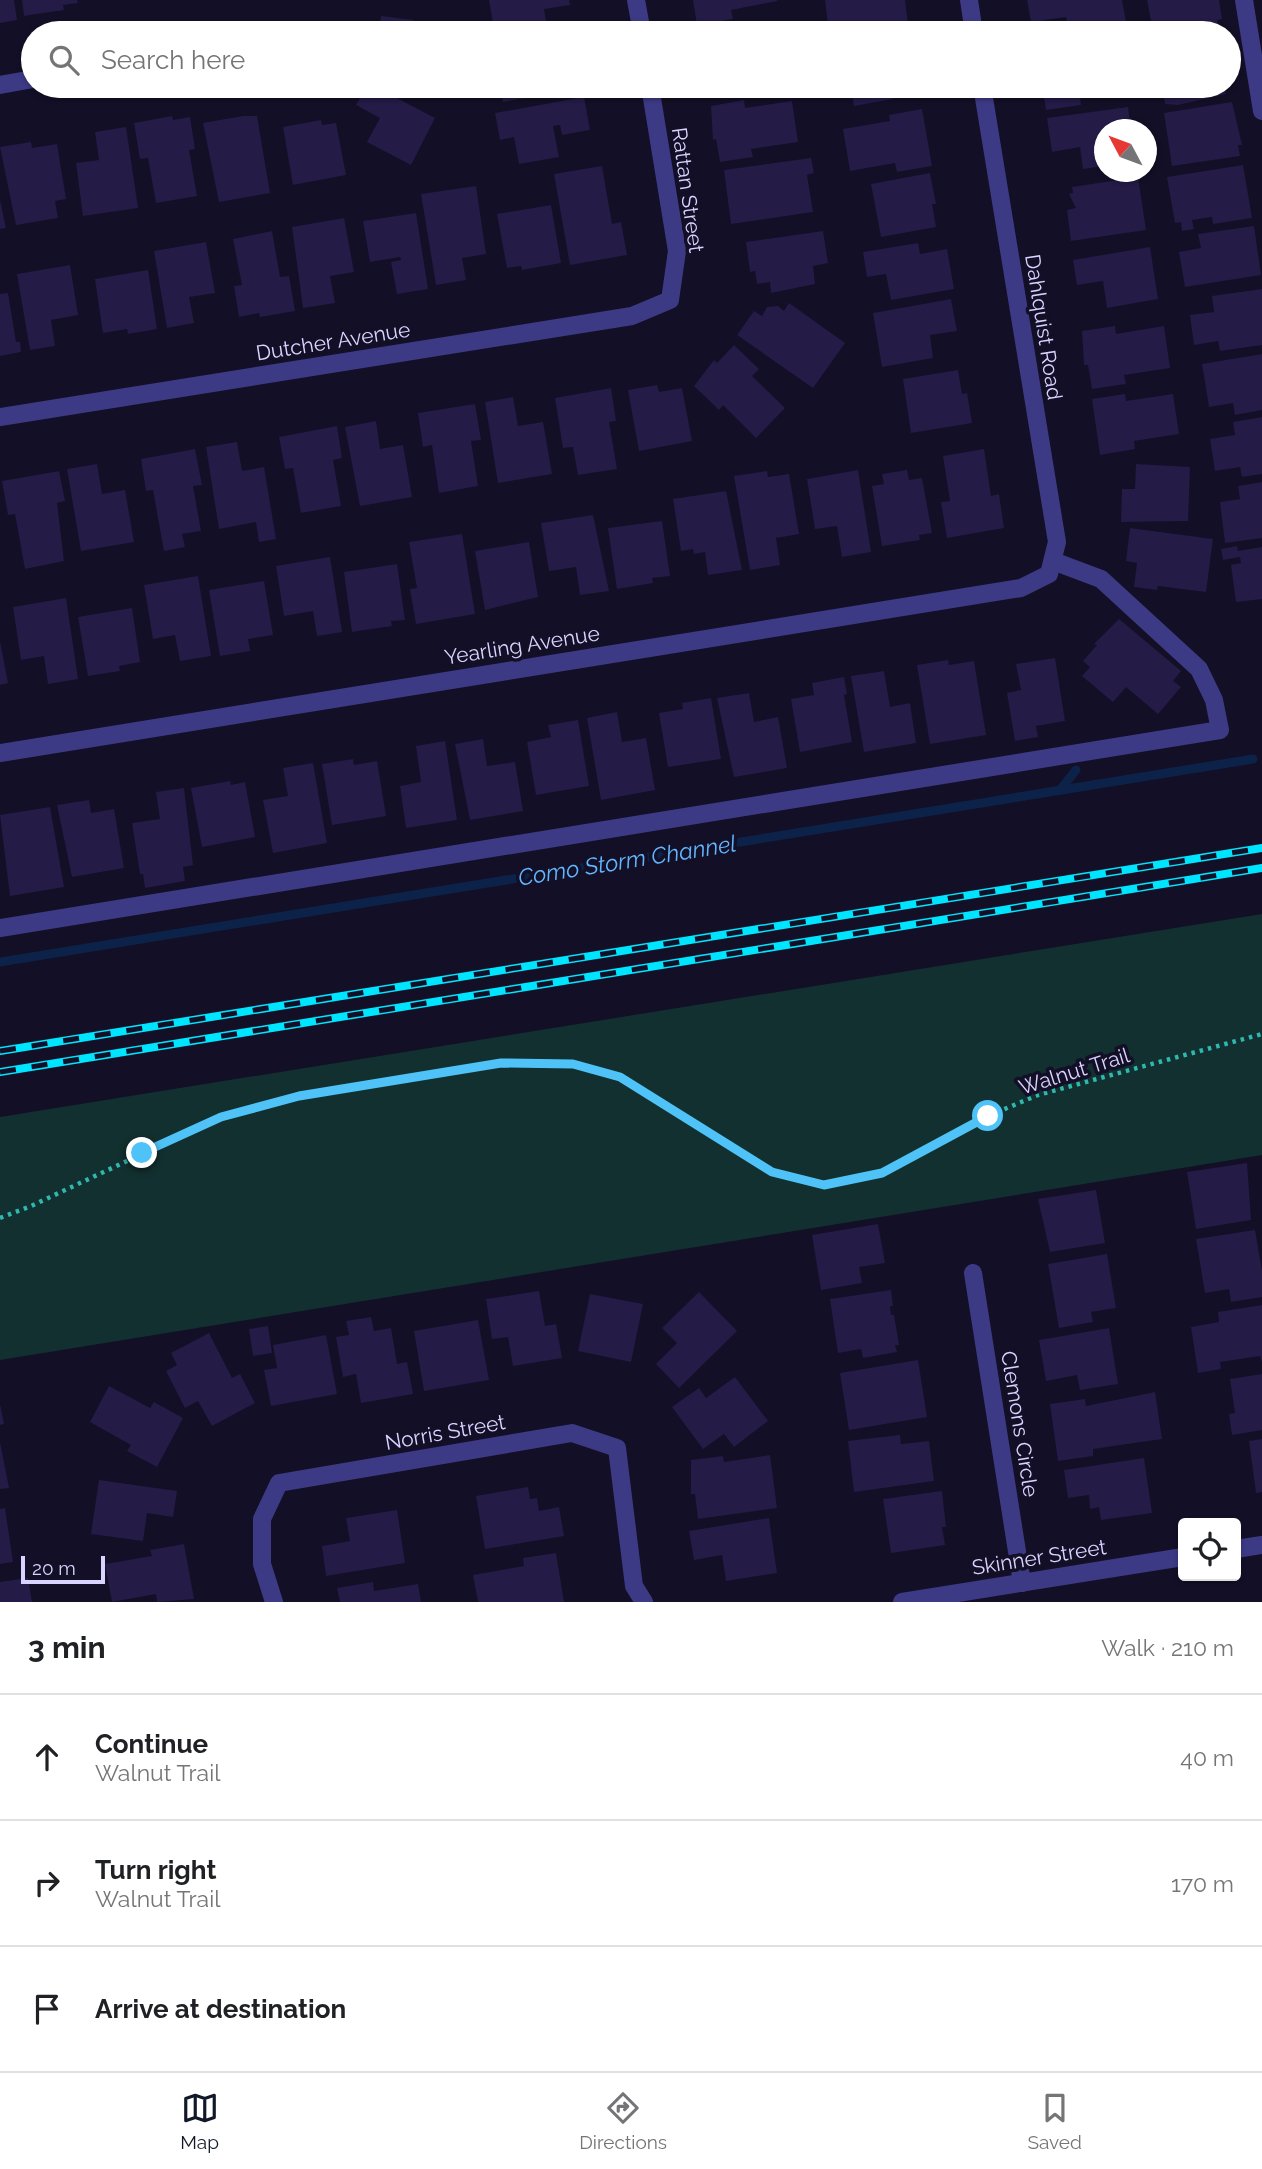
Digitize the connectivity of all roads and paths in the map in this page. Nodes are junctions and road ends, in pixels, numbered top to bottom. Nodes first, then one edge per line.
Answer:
1 (636, 0) edge
2 (968, 0) edge
3 (1244, 0) edge
4 (640, 21) edge
5 (972, 21) edge
6 (21, 81) edge
7 (0, 85) edge
8 (652, 98) edge
9 (984, 98) edge
10 (1262, 111) edge
11 (670, 300) joint
12 (0, 417) edge
13 (1051, 567) junction
14 (0, 753) edge
15 (0, 928) edge
16 (1262, 1034) edge
17 (0, 1218) edge
18 (973, 1273) dead end
19 (1262, 1545) edge
20 (1241, 1548) edge
21 (1178, 1558) edge
22 (1023, 1583) junction
23 (274, 1602) edge
24 (644, 1602) edge
25 (902, 1602) edge

1 - 4 street
2 - 5 street
3 - 10 street
6 - 7 street
8 - 11 street, Rattan Street
9 - 13 street, Dahlquist Road
11 - 12 street, Dutcher Avenue
13 - 14 street, Yearling Avenue
13 - 15 street
16 - 17 path, Walnut Trail
18 - 22 street, Clemons Circle
19 - 20 street
21 - 22 street, Skinner Street
22 - 25 street, Skinner Street
23 - 24 street, Norris Street

